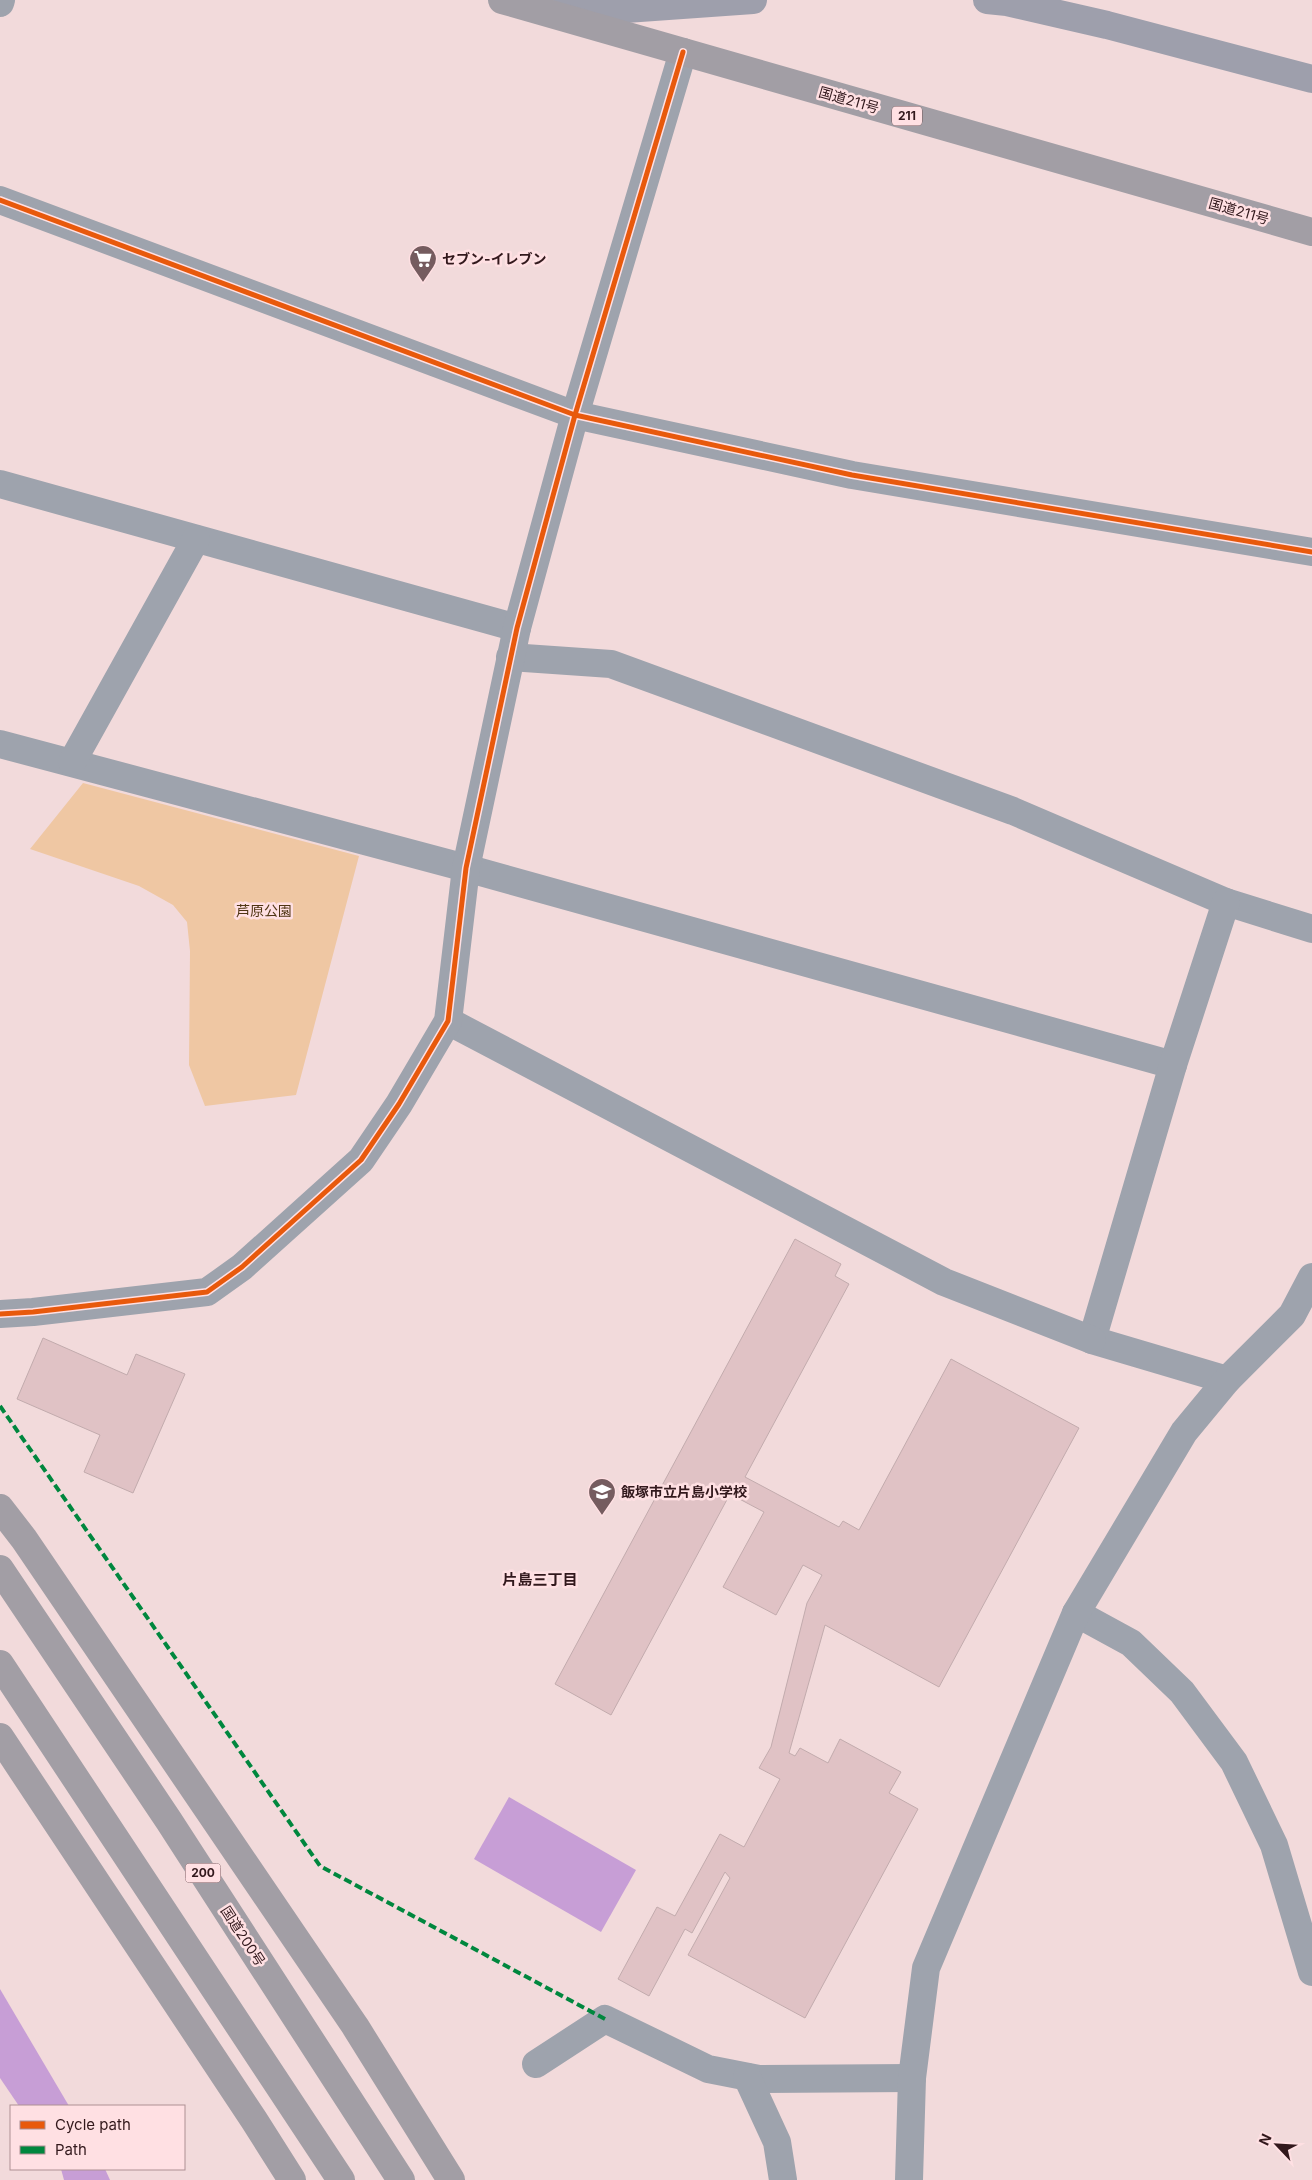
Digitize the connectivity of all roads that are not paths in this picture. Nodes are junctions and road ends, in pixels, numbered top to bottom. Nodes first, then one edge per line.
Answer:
1 (502, 0) edge
2 (753, 0) edge
3 (987, 0) edge
4 (552, 15) junction
5 (683, 52) junction
6 (1312, 79) edge
7 (0, 200) edge
8 (1312, 232) edge
9 (575, 415) junction
10 (0, 484) edge
11 (196, 539) junction
12 (1312, 552) edge
13 (517, 628) junction
14 (510, 658) junction
15 (0, 744) edge
16 (72, 762) junction
17 (466, 868) junction
18 (1226, 902) junction
19 (1312, 929) edge
20 (448, 1021) junction
21 (1173, 1065) junction
22 (1312, 1277) edge
23 (0, 1314) edge
24 (1092, 1340) junction
25 (1227, 1380) junction
26 (0, 1508) edge
27 (0, 1569) edge
28 (1076, 1613) junction
29 (0, 1664) edge
30 (0, 1737) edge
31 (1312, 1972) edge
32 (536, 2064) dead end
33 (747, 2077) junction
34 (912, 2078) junction
35 (292, 2180) edge
36 (341, 2180) edge
37 (401, 2180) edge
38 (452, 2180) edge
39 (783, 2180) edge
40 (909, 2180) edge

1 - 4 highway, 国道211号 / 211
2 - 4 street
3 - 6 street
4 - 5 highway, 国道211号 / 211
5 - 8 highway, 国道211号 / 211
5 - 9 street
7 - 9 street
9 - 12 street
9 - 13 street
10 - 11 street
11 - 13 street
11 - 16 street
13 - 14 street
14 - 17 street
14 - 18 street
15 - 16 street
16 - 17 street
17 - 20 street
17 - 21 street
18 - 19 street
18 - 21 street
20 - 23 street
20 - 24 street
21 - 24 street
22 - 25 street
24 - 25 street
25 - 28 street
26 - 38 highway
27 - 37 highway, 国道200号 / 200
28 - 31 street
28 - 34 street
29 - 36 highway
30 - 35 highway
32 - 33 street
33 - 34 street
33 - 39 street
34 - 40 street

